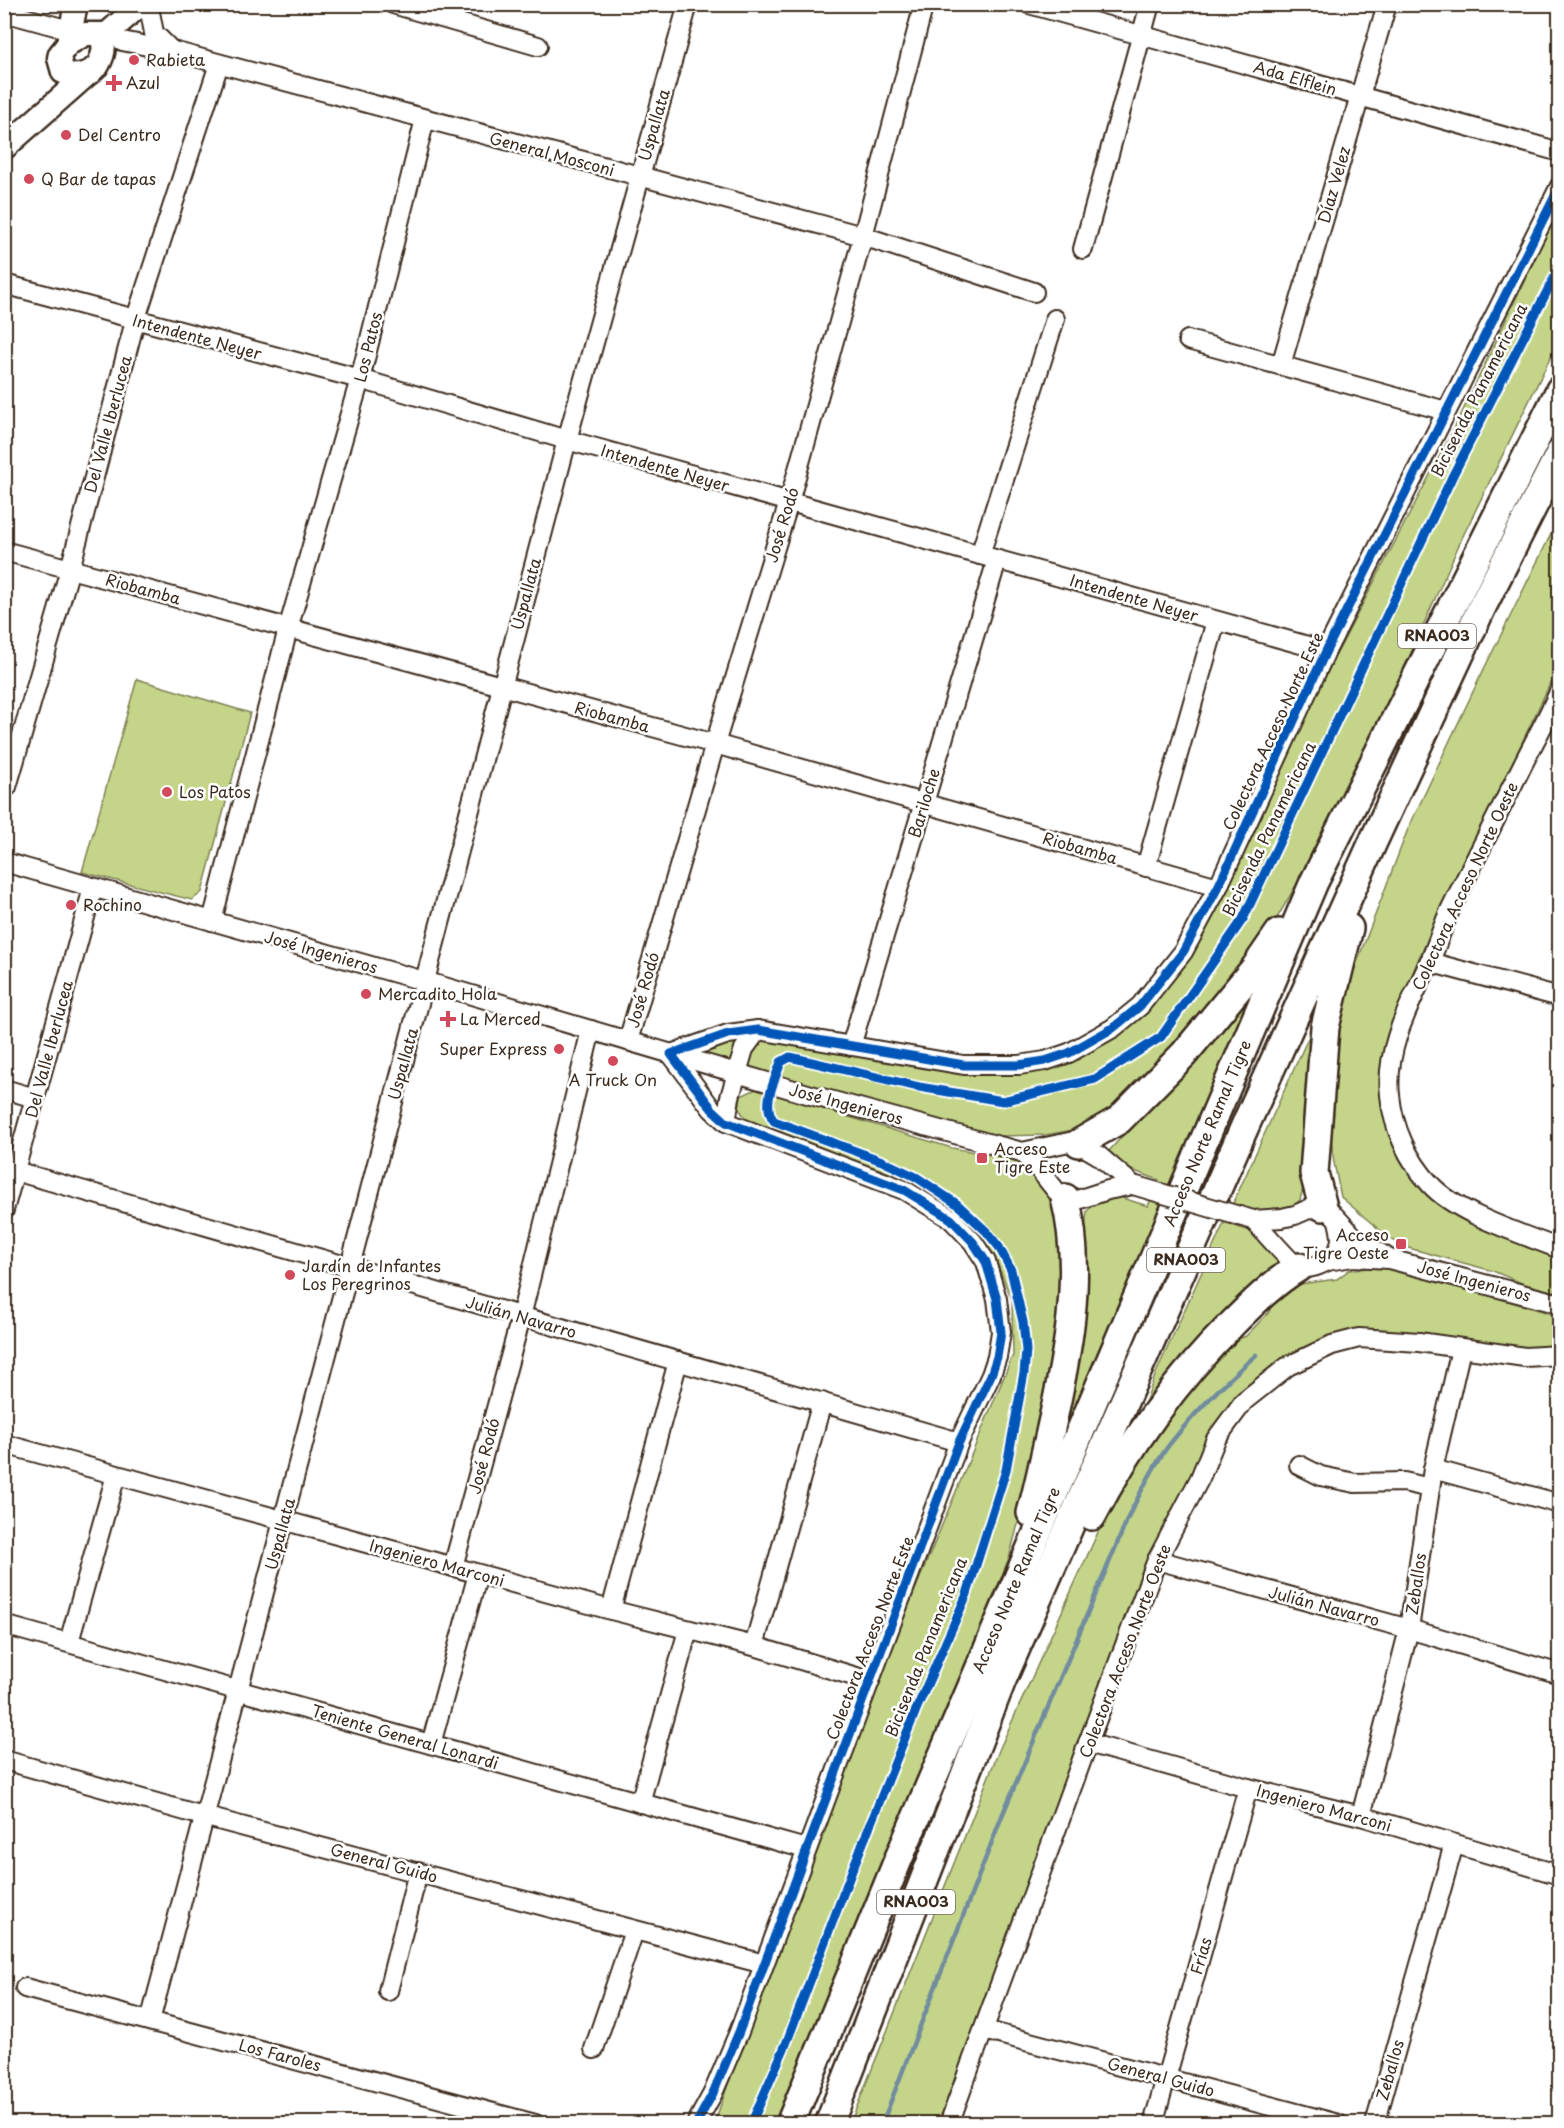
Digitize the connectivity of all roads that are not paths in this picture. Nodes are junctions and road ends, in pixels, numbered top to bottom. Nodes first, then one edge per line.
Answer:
1 (78, 4) edge
2 (393, 4) edge
3 (688, 4) edge
4 (924, 4) edge
5 (1029, 4) edge
6 (1150, 4) edge
7 (1387, 4) edge
8 (149, 7) edge
9 (4, 12) edge
10 (1141, 34) junction
11 (80, 40) junction
12 (122, 41) junction
13 (538, 46) dead end
14 (173, 51) junction
15 (219, 64) junction
16 (95, 69) junction
17 (1360, 96) junction
18 (425, 119) junction
19 (35, 120) junction
20 (4, 148) edge
21 (1560, 152) edge
22 (639, 177) junction
23 (1560, 186) edge
24 (863, 236) junction
25 (1083, 249) dead end
26 (4, 284) edge
27 (1034, 292) dead end
28 (1055, 318) dead end
29 (135, 321) junction
30 (1188, 340) dead end
31 (1281, 364) junction
32 (360, 379) junction
33 (1560, 390) edge
34 (1446, 411) junction
35 (567, 440) junction
36 (1560, 453) edge
37 (789, 502) junction
38 (4, 551) edge
39 (989, 558) junction
40 (70, 569) junction
41 (1216, 621) junction
42 (288, 629) junction
43 (1326, 651) junction
44 (501, 687) junction
45 (1558, 700) edge
46 (715, 744) junction
47 (7, 787) dead end
48 (923, 804) junction
49 (1373, 842) junction
50 (4, 862) edge
51 (1146, 867) junction
52 (1314, 882) junction
53 (1218, 887) junction
54 (93, 888) junction
55 (212, 921) junction
56 (1429, 962) junction
57 (424, 981) junction
58 (1560, 997) edge
59 (591, 1030) junction
60 (758, 1030) junction
61 (628, 1041) junction
62 (851, 1046) junction
63 (671, 1054) junction
64 (737, 1073) junction
65 (4, 1089) edge
66 (35, 1098) junction
67 (726, 1122) junction
68 (1070, 1144) junction
69 (1022, 1152) junction
70 (15, 1171) junction
71 (1132, 1185) junction
72 (1058, 1190) junction
73 (4, 1210) edge
74 (1331, 1214) junction
75 (1253, 1220) junction
76 (1560, 1249) edge
77 (1389, 1258) junction
78 (1327, 1261) junction
79 (1299, 1267) junction
80 (350, 1268) junction
81 (1560, 1304) edge
82 (521, 1317) junction
83 (1461, 1349) junction
84 (1560, 1356) edge
85 (678, 1361) junction
86 (822, 1402) junction
87 (959, 1442) junction
88 (4, 1444) edge
89 (1299, 1465) dead end
90 (1432, 1469) junction
91 (116, 1474) junction
92 (1430, 1488) junction
93 (1560, 1504) edge
94 (283, 1521) junction
95 (1157, 1560) junction
96 (453, 1567) junction
97 (478, 1574) junction
98 (611, 1610) junction
99 (1004, 1610) junction
100 (4, 1625) edge
101 (1409, 1629) junction
102 (688, 1630) junction
103 (69, 1642) junction
104 (754, 1646) junction
105 (1560, 1674) edge
106 (1002, 1680) junction
107 (870, 1682) junction
108 (238, 1689) junction
109 (1088, 1743) junction
110 (430, 1744) junction
111 (4, 1760) edge
112 (1248, 1788) junction
113 (640, 1803) junction
114 (203, 1816) junction
115 (1361, 1816) junction
116 (1454, 1844) junction
117 (806, 1849) junction
118 (418, 1872) junction
119 (1560, 1875) edge
120 (634, 1931) junction
121 (764, 1965) junction
122 (25, 1988) dead end
123 (388, 1991) dead end
124 (150, 2020) junction
125 (984, 2030) junction
126 (594, 2049) dead end
127 (1167, 2078) junction
128 (536, 2124) edge
129 (696, 2124) edge
130 (790, 2124) edge
131 (830, 2124) edge
132 (949, 2124) edge
133 (1153, 2124) edge
134 (1338, 2124) edge
135 (1375, 2124) edge

1 - 11 main road
2 - 13 street
3 - 22 street, Uspallata
4 - 24 street, José Rodó
5 - 10 street, Ada Elflein
6 - 10 street
7 - 17 street, Díaz Velez
8 - 11 main road
8 - 12 main road
8 - 14 street
9 - 11 street
10 - 17 street, Ada Elflein
10 - 25 street
11 - 16 main road
11 - 16 main road
11 - 19 main road
12 - 14 street, General Mosconi
12 - 16 main road
14 - 15 street, General Mosconi
15 - 18 street, General Mosconi
15 - 29 street, Del Valle Iberlucea
16 - 19 main road
17 - 21 street, Ada Elflein
17 - 31 street, Díaz Velez
18 - 22 street, General Mosconi
18 - 32 street, Los Patos
19 - 20 main road
22 - 24 street, General Mosconi
22 - 35 street, Uspallata
23 - 34 street, Colectora Acceso Norte Este
24 - 27 street, General Mosconi
24 - 37 street, José Rodó
26 - 29 street, Intendente Neyer
28 - 39 street, Bariloche
29 - 32 street, Intendente Neyer
29 - 40 street, Del Valle Iberlucea
30 - 31 street
31 - 34 street
32 - 35 street, Intendente Neyer
32 - 42 street, Los Patos
33 - 52 highway, Acceso Norte Ramal Tigre / RNA003
34 - 43 street, Colectora Acceso Norte Este
35 - 37 street, Intendente Neyer
35 - 44 street, Uspallata
36 - 49 highway, Acceso Norte Ramal Tigre / RNA003
37 - 39 street, Intendente Neyer
37 - 46 street, José Rodó
38 - 40 street, Riobamba
39 - 41 street, Intendente Neyer
39 - 48 street, Bariloche
40 - 42 street, Riobamba
40 - 47 street, Del Valle Iberlucea
41 - 43 street, Intendente Neyer
41 - 51 street
42 - 44 street, Riobamba
42 - 55 street, Los Patos
43 - 53 street, Colectora Acceso Norte Este
44 - 46 street, Riobamba
44 - 57 street, Uspallata
45 - 56 street, Colectora Acceso Norte Oeste
46 - 48 street, Riobamba
46 - 61 street, José Rodó
48 - 51 street, Riobamba
48 - 62 street, Bariloche
49 - 74 highway
49 - 106 highway, Acceso Norte Ramal Tigre / RNA003
50 - 54 street, José Ingenieros
51 - 53 street, Riobamba
52 - 68 highway
52 - 99 highway, Acceso Norte Ramal Tigre / RNA003
53 - 62 street, Colectora Acceso Norte Este
54 - 55 street, José Ingenieros
54 - 66 street, Del Valle Iberlucea
55 - 57 street, José Ingenieros
56 - 58 street
56 - 76 street, Colectora Acceso Norte Oeste
57 - 59 street, José Ingenieros
57 - 80 street, Uspallata
59 - 61 street, José Ingenieros
59 - 82 street, José Rodó
60 - 62 street
60 - 63 street
60 - 64 street
61 - 63 street, José Ingenieros
63 - 64 street, José Ingenieros
63 - 67 street
64 - 67 street
64 - 69 street, José Ingenieros
65 - 66 street
66 - 70 street, Del Valle Iberlucea
67 - 87 street, Colectora Acceso Norte Este
68 - 69 street, José Ingenieros
68 - 71 street
68 - 72 street
69 - 72 street
70 - 73 street, Del Valle Iberlucea
70 - 80 street, Julián Navarro
71 - 72 street
71 - 75 street, bridge
72 - 99 highway
74 - 75 street
74 - 77 street, José Ingenieros
74 - 78 street
75 - 79 street
77 - 78 street, José Ingenieros
77 - 81 street, José Ingenieros
78 - 79 street, José Ingenieros
79 - 106 highway
80 - 82 street, Julián Navarro
80 - 94 street, Uspallata
82 - 85 street, Julián Navarro
82 - 96 street, José Rodó
83 - 84 street, Colectora Acceso Norte Oeste
83 - 90 street, Zeballos
83 - 95 street, Colectora Acceso Norte Oeste
85 - 86 street, Julián Navarro
85 - 98 street
86 - 87 street, Julián Navarro
86 - 104 street
87 - 107 street, Colectora Acceso Norte Este
88 - 91 street, Ingeniero Marconi
89 - 92 street
90 - 92 street, Zeballos
90 - 93 street
91 - 94 street, Ingeniero Marconi
91 - 103 street
92 - 101 street, Zeballos
94 - 96 street, Ingeniero Marconi
94 - 108 street, Uspallata
95 - 101 street, Julián Navarro
95 - 109 street, Colectora Acceso Norte Oeste
96 - 97 street, Ingeniero Marconi
97 - 98 street, Ingeniero Marconi
97 - 110 street
98 - 102 street, Ingeniero Marconi
99 - 130 highway, Acceso Norte Ramal Tigre / RNA003
100 - 103 street, Teniente General Lonardi
101 - 105 street, Julián Navarro
101 - 115 street, Zeballos
102 - 104 street, Ingeniero Marconi
102 - 113 street
103 - 108 street, Teniente General Lonardi
104 - 107 street, Ingeniero Marconi
106 - 131 highway, Acceso Norte Ramal Tigre / RNA003
107 - 117 street, Colectora Acceso Norte Este
108 - 110 street, Teniente General Lonardi
108 - 114 street, Uspallata
109 - 112 street, Ingeniero Marconi
109 - 125 street, Colectora Acceso Norte Oeste
110 - 113 street, Teniente General Lonardi
111 - 114 street, General Guido
112 - 115 street, Ingeniero Marconi
112 - 127 street, Frías
113 - 117 street, Teniente General Lonardi
114 - 118 street, General Guido
114 - 124 street, Uspallata
115 - 116 street, Ingeniero Marconi
116 - 119 street, Ingeniero Marconi
116 - 135 street, Zeballos
117 - 121 street, Colectora Acceso Norte Este
118 - 120 street, General Guido
118 - 123 street
120 - 121 street, General Guido
120 - 126 street
121 - 129 street, Colectora Acceso Norte Este
122 - 124 street, Los Faroles
124 - 128 street, Los Faroles
125 - 127 street, General Guido
125 - 132 street, Colectora Acceso Norte Oeste
127 - 133 street, Frías
127 - 134 street, General Guido

